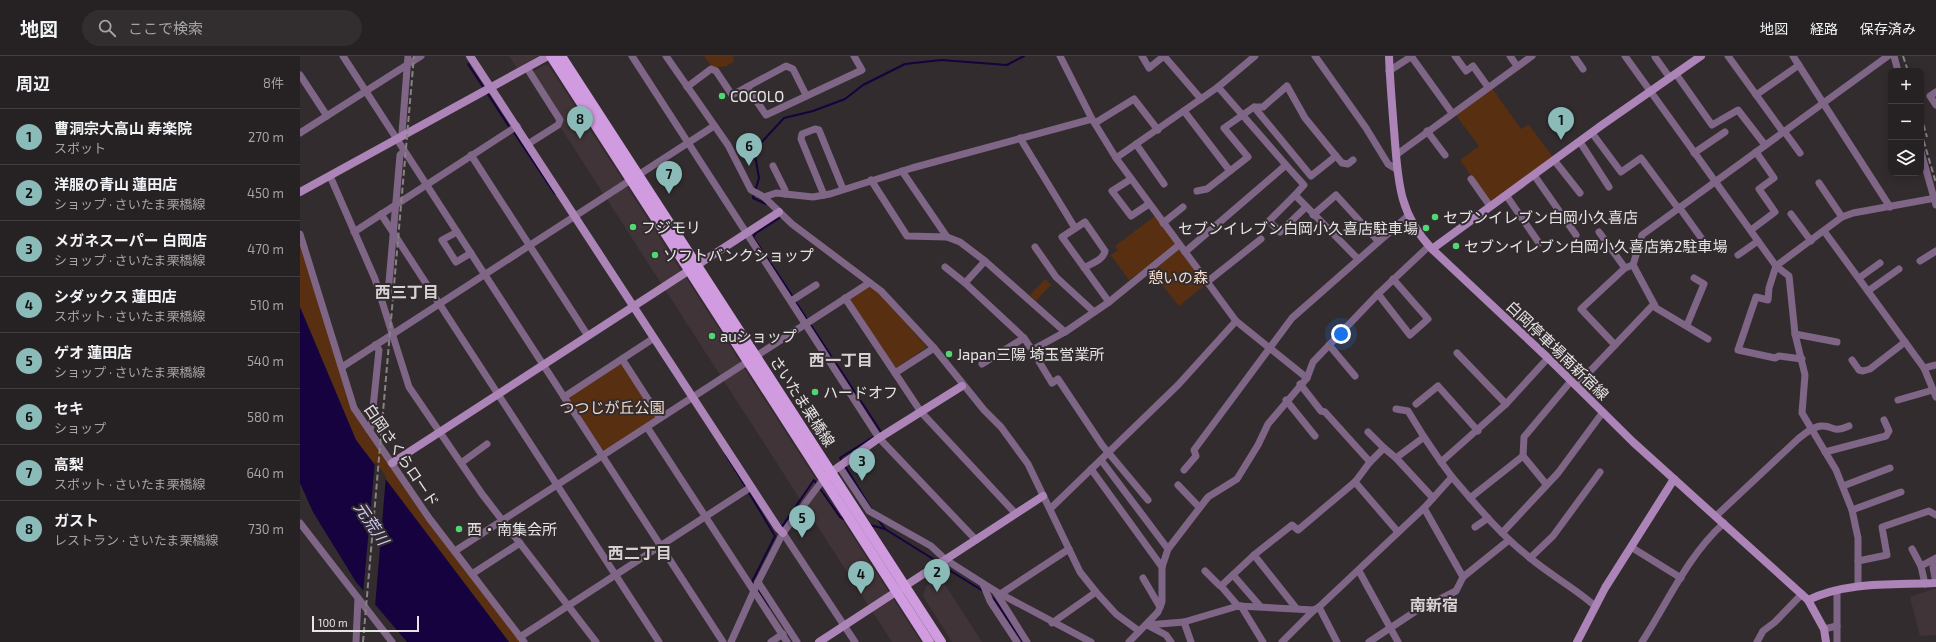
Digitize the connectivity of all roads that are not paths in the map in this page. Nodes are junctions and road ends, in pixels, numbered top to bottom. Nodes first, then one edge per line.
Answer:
1 (343, 56) edge
2 (407, 56) edge
3 (421, 56) edge
4 (470, 56) edge
5 (548, 56) edge
6 (551, 56) edge
7 (561, 56) edge
8 (632, 56) edge
9 (666, 56) edge
10 (854, 56) edge
11 (1060, 56) edge
12 (1142, 56) edge
13 (1255, 56) edge
14 (1315, 56) edge
15 (1389, 56) edge
16 (1411, 56) edge
17 (1455, 56) edge
18 (1510, 56) edge
19 (1532, 56) edge
20 (1574, 56) edge
21 (1625, 56) edge
22 (1701, 56) edge
23 (1728, 56) edge
24 (1793, 56) edge
25 (1888, 56) edge
26 (1894, 56) edge
27 (1655, 57) edge
28 (407, 65) junction
29 (1799, 65) junction
30 (1517, 66) junction
31 (527, 68) junction
32 (1897, 68) edge
33 (1583, 69) dead end
34 (1389, 71) junction
35 (300, 75) edge
36 (1673, 76) junction
37 (747, 87) junction
38 (1218, 87) junction
39 (1488, 87) junction
40 (492, 88) junction
41 (687, 88) junction
42 (366, 91) junction
43 (1650, 92) junction
44 (1936, 92) edge
45 (806, 95) junction
46 (1756, 95) junction
47 (1201, 99) junction
48 (1823, 102) junction
49 (1936, 104) edge
50 (1254, 107) junction
51 (1184, 111) junction
52 (1452, 113) junction
53 (1242, 114) junction
54 (327, 116) junction
55 (1094, 121) junction
56 (517, 126) junction
57 (714, 126) junction
58 (1158, 130) junction
59 (1427, 131) junction
60 (1725, 132) dead end
61 (1783, 132) junction
62 (1592, 133) junction
63 (300, 134) edge
64 (400, 138) junction
65 (1020, 138) junction
66 (688, 142) junction
67 (1580, 142) junction
68 (528, 144) junction
69 (1136, 144) junction
70 (1765, 145) junction
71 (404, 151) junction
72 (1756, 152) junction
73 (1694, 153) junction
74 (1800, 153) dead end
75 (471, 155) junction
76 (1396, 155) junction
77 (1445, 155) dead end
78 (1336, 156) junction
79 (1116, 158) junction
80 (1353, 160) dead end
81 (1554, 160) junction
82 (1924, 162) edge
83 (1286, 165) junction
84 (773, 166) dead end
85 (1396, 169) junction
86 (902, 171) junction
87 (1230, 171) junction
88 (1534, 175) junction
89 (330, 176) junction
90 (634, 177) junction
91 (1131, 179) junction
92 (1471, 179) dead end
93 (871, 180) junction
94 (1714, 182) junction
95 (1819, 183) dead end
96 (1164, 184) dead end
97 (426, 185) junction
98 (1609, 187) dead end
99 (843, 189) junction
100 (1197, 190) dead end
101 (300, 192) edge
102 (1580, 193) dead end
103 (785, 194) junction
104 (824, 195) junction
105 (1295, 195) junction
106 (1506, 195) junction
107 (764, 197) junction
108 (1935, 200) edge
109 (1148, 204) junction
110 (395, 205) junction
111 (1490, 206) junction
112 (1183, 207) dead end
113 (1890, 207) junction
114 (1306, 208) junction
115 (1679, 208) junction
116 (778, 213) junction
117 (381, 214) junction
118 (1313, 214) junction
119 (1791, 214) dead end
120 (1409, 215) junction
121 (575, 216) junction
122 (1842, 217) junction
123 (1163, 223) junction
124 (1075, 228) junction
125 (1751, 230) junction
126 (1824, 231) junction
127 (354, 232) junction
128 (393, 232) junction
129 (457, 232) junction
130 (1599, 232) dead end
131 (747, 233) junction
132 (300, 234) edge
133 (1576, 235) dead end
134 (947, 237) junction
135 (1260, 239) dead end
136 (1702, 239) dead end
137 (1378, 241) junction
138 (1758, 241) junction
139 (1811, 241) junction
140 (1539, 243) dead end
141 (530, 245) junction
142 (1179, 245) junction
143 (1035, 247) dead end
144 (1430, 248) junction
145 (1936, 251) edge
146 (1185, 252) junction
147 (471, 253) junction
148 (1738, 255) dead end
149 (1358, 259) junction
150 (985, 261) junction
151 (1920, 261) dead end
152 (1880, 263) dead end
153 (1633, 265) junction
154 (1776, 266) junction
155 (945, 267) dead end
156 (693, 268) junction
157 (1084, 268) junction
158 (1625, 268) junction
159 (1899, 269) dead end
160 (484, 275) junction
161 (1694, 278) dead end
162 (1859, 278) junction
163 (1393, 279) junction
164 (1207, 282) junction
165 (868, 283) junction
166 (966, 283) junction
167 (816, 285) dead end
168 (1868, 291) junction
169 (1378, 294) junction
170 (382, 298) junction
171 (845, 298) junction
172 (790, 301) junction
173 (1109, 302) junction
174 (439, 304) junction
175 (1654, 304) junction
176 (634, 306) junction
177 (1094, 312) junction
178 (1236, 321) junction
179 (805, 324) junction
180 (1687, 325) junction
181 (1065, 332) junction
182 (393, 333) junction
183 (1795, 334) junction
184 (588, 336) junction
185 (654, 338) junction
186 (1024, 338) junction
187 (1708, 339) dead end
188 (1838, 342) dead end
189 (1905, 342) junction
190 (375, 345) junction
191 (1329, 345) junction
192 (1615, 345) junction
193 (934, 348) junction
194 (1270, 349) junction
195 (1032, 350) junction
196 (1457, 353) dead end
197 (752, 358) junction
198 (1548, 358) junction
199 (622, 359) junction
200 (1802, 359) junction
201 (1852, 360) dead end
202 (982, 364) dead end
203 (543, 365) junction
204 (1936, 365) edge
205 (342, 367) junction
206 (1924, 368) junction
207 (895, 373) junction
208 (1355, 376) dead end
209 (1306, 378) junction
210 (1300, 384) junction
211 (1574, 384) junction
212 (962, 386) junction
213 (498, 394) junction
214 (1935, 394) edge
215 (564, 397) junction
216 (692, 397) junction
217 (1286, 400) junction
218 (1898, 400) dead end
219 (1416, 404) dead end
220 (1506, 404) junction
221 (1396, 409) dead end
222 (921, 412) junction
223 (1602, 412) junction
224 (660, 418) junction
225 (1884, 420) dead end
226 (1849, 426) dead end
227 (647, 427) junction
228 (369, 430) junction
229 (1811, 430) junction
230 (1478, 431) junction
231 (440, 432) junction
232 (1368, 432) dead end
233 (1315, 436) dead end
234 (1424, 437) junction
235 (879, 438) junction
236 (487, 444) dead end
237 (1384, 448) junction
238 (1109, 451) junction
239 (1825, 452) junction
240 (1523, 456) junction
241 (602, 457) junction
242 (1396, 458) junction
243 (1101, 460) junction
244 (1370, 462) junction
245 (1441, 462) junction
246 (392, 463) junction
247 (461, 463) junction
248 (1890, 468) dead end
249 (1092, 469) junction
250 (1184, 470) dead end
251 (831, 472) junction
252 (1600, 472) dead end
253 (1452, 477) junction
254 (1674, 479) junction
255 (1355, 482) junction
256 (1546, 484) junction
257 (557, 485) junction
258 (1178, 485) dead end
259 (1843, 486) junction
260 (751, 487) junction
261 (1901, 492) dead end
262 (1043, 496) junction
263 (1433, 498) junction
264 (1470, 498) junction
265 (1148, 500) dead end
266 (1199, 507) junction
267 (1424, 508) junction
268 (1050, 509) junction
269 (1852, 510) junction
270 (1016, 514) junction
271 (1936, 515) edge
272 (1716, 516) junction
273 (705, 517) junction
274 (1488, 518) junction
275 (502, 520) junction
276 (300, 523) edge
277 (1724, 523) junction
278 (1475, 527) dead end
279 (1398, 532) junction
280 (783, 533) junction
281 (1502, 533) junction
282 (976, 540) junction
283 (1509, 540) junction
284 (520, 543) junction
285 (660, 546) junction
286 (1631, 547) junction
287 (1168, 548) junction
288 (1069, 549) junction
289 (1912, 549) dead end
290 (455, 551) junction
291 (1254, 555) junction
292 (1530, 558) junction
293 (1936, 558) edge
294 (946, 560) junction
295 (1858, 561) junction
296 (1936, 565) edge
297 (1921, 566) junction
298 (1162, 567) junction
299 (1205, 571) dead end
300 (1359, 571) junction
301 (472, 574) junction
302 (615, 574) junction
303 (1233, 575) junction
304 (1463, 577) junction
305 (1143, 578) dead end
306 (1681, 578) junction
307 (758, 582) junction
308 (1936, 583) edge
309 (984, 584) junction
310 (1925, 584) junction
311 (1858, 585) junction
312 (905, 586) junction
313 (1222, 586) junction
314 (1836, 590) junction
315 (754, 591) junction
316 (896, 592) junction
317 (999, 592) junction
318 (1096, 592) junction
319 (1802, 594) junction
320 (358, 598) junction
321 (1808, 600) junction
322 (568, 606) junction
323 (1240, 606) junction
324 (1260, 606) junction
325 (1595, 606) junction
326 (1160, 607) junction
327 (1296, 608) junction
328 (1317, 609) junction
329 (1184, 622) junction
330 (1052, 623) junction
331 (1147, 625) junction
332 (844, 626) junction
333 (1837, 626) junction
334 (1391, 628) junction
335 (1824, 629) junction
336 (1139, 631) junction
337 (783, 634) junction
338 (522, 639) edge
339 (594, 640) edge
340 (356, 642) edge
341 (392, 642) edge
342 (586, 642) edge
343 (659, 642) edge
344 (723, 642) edge
345 (731, 642) edge
346 (771, 642) edge
347 (787, 642) edge
348 (797, 642) edge
349 (819, 642) edge
350 (855, 642) edge
351 (930, 642) edge
352 (941, 642) edge
353 (1016, 642) edge
354 (1027, 642) edge
355 (1090, 642) edge
356 (1129, 642) edge
357 (1171, 642) edge
358 (1191, 642) edge
359 (1263, 642) edge
360 (1282, 642) edge
361 (1337, 642) edge
362 (1368, 642) edge
363 (1398, 642) edge
364 (1577, 642) edge
365 (1642, 642) edge
366 (1757, 642) edge
367 (1826, 642) edge
368 (1837, 642) edge

1 - 42 street
2 - 28 street
3 - 28 street
4 - 40 street
5 - 31 street
6 - 90 main road, さいたま栗橋線
7 - 90 main road, さいたま栗橋線
8 - 66 street
9 - 41 street
10 - 45 street
11 - 55 street
12 - 47 street
13 - 38 street
14 - 85 street
15 - 34 street, 白岡停車場南新宿線
16 - 34 street
16 - 52 street
17 - 39 street
18 - 30 street
19 - 30 street
20 - 33 street
21 - 43 street
22 - 36 street
23 - 46 street
24 - 29 street
25 - 48 street
26 - 32 street
27 - 36 street
28 - 42 street
28 - 64 street
29 - 46 street
29 - 48 street
30 - 39 street
31 - 40 street
31 - 68 street
34 - 76 street, 白岡停車場南新宿線
35 - 54 street
36 - 43 street
36 - 70 street
37 - 41 street
37 - 45 street
37 - 45 street
38 - 47 street
38 - 53 street
39 - 52 street
40 - 56 street
40 - 64 street
41 - 57 street
42 - 54 street
42 - 64 street
43 - 62 street
43 - 73 street
44 - 49 street
46 - 61 street
47 - 51 street
48 - 61 street
48 - 113 street
50 - 53 street
50 - 78 street
50 - 78 street
51 - 58 street
51 - 87 street
52 - 59 street
53 - 83 street
53 - 87 street
54 - 63 street
55 - 58 street
55 - 65 street
55 - 79 street
56 - 68 street
56 - 75 street
57 - 66 street
57 - 107 street
58 - 69 street
59 - 76 street
59 - 77 street
60 - 73 street
61 - 70 street
61 - 74 street
62 - 67 street
62 - 115 street
64 - 71 street
64 - 89 street
65 - 86 street
65 - 124 street
66 - 90 street
66 - 131 street
67 - 81 street
67 - 98 street
68 - 121 street
69 - 79 street
69 - 96 street
70 - 72 street
71 - 97 street
71 - 110 street
72 - 94 street
72 - 125 street
73 - 94 street
75 - 97 street
75 - 141 street
76 - 85 street, 白岡停車場南新宿線
78 - 80 street
79 - 91 street
81 - 88 street
81 - 102 street
82 - 108 street
83 - 105 street
83 - 146 street
84 - 103 street
85 - 120 street, 白岡停車場南新宿線
86 - 93 street
86 - 134 street
87 - 100 street
88 - 106 street
88 - 133 street
89 - 101 street
89 - 127 street
90 - 121 street
90 - 156 main road, さいたま栗橋線
91 - 109 street
91 - 109 street
92 - 111 street
93 - 99 street
93 - 134 street
94 - 115 street
94 - 125 street
95 - 122 street
97 - 110 street
97 - 129 street
99 - 104 street
99 - 104 street
103 - 104 street
103 - 107 street
105 - 114 street
105 - 114 street
106 - 111 street
106 - 140 street
107 - 116 street
108 - 113 street
109 - 123 street
110 - 117 street
110 - 128 street
111 - 144 street
112 - 123 street
113 - 122 street
114 - 118 street
115 - 136 street
115 - 153 street
116 - 131 street
116 - 165 street
117 - 127 street
117 - 128 street
118 - 137 street
118 - 149 street
119 - 139 street
120 - 137 street
120 - 144 street, 白岡停車場南新宿線
121 - 141 street
121 - 176 street
122 - 126 street
123 - 142 street
124 - 157 street
124 - 157 street
125 - 138 street
126 - 139 street
126 - 162 street
127 - 170 street
128 - 170 street
128 - 174 street
129 - 147 street
129 - 147 street
130 - 158 street
131 - 156 street
131 - 172 street
132 - 205 street, 白岡さくらロード
134 - 150 street
135 - 164 street
137 - 149 street
138 - 148 street
138 - 154 street
139 - 154 street
141 - 160 street
141 - 184 street
142 - 146 street
142 - 173 street
143 - 177 street
144 - 163 street
144 - 198 street, 白岡停車場南新宿線
145 - 151 street
146 - 164 street
147 - 160 street
149 - 194 street
150 - 166 street
150 - 181 street
152 - 162 street
153 - 158 street
153 - 175 street
154 - 183 street
154 - 200 street
155 - 166 street
156 - 176 street
156 - 197 main road, さいたま栗橋線
157 - 173 street
158 - 192 street
159 - 168 street
160 - 174 street
160 - 203 street
161 - 180 street
162 - 168 street
163 - 169 street
163 - 169 street
164 - 178 street
165 - 171 street
165 - 193 street
166 - 186 street
167 - 172 street
168 - 189 street
169 - 191 street
170 - 182 street
171 - 179 street
171 - 207 street
172 - 179 street
173 - 177 street
174 - 182 street
174 - 213 street
175 - 180 street
175 - 192 street
176 - 184 street
176 - 185 street
177 - 181 street
178 - 194 street
178 - 238 street
179 - 197 street
179 - 235 street
180 - 187 street
181 - 195 street
182 - 190 street
182 - 231 street
183 - 188 street
183 - 200 street
184 - 203 street
185 - 199 street
185 - 216 street
186 - 195 street
186 - 202 street
189 - 201 street
189 - 206 street
190 - 205 street
190 - 228 street
191 - 208 street
191 - 209 street
192 - 211 street
193 - 207 street
193 - 212 street
194 - 209 street
194 - 250 street
195 - 238 street
196 - 220 street
197 - 216 street
197 - 251 main road, さいたま栗橋線
198 - 211 street, 白岡停車場南新宿線
198 - 220 street
199 - 215 street
199 - 224 street
200 - 229 street
203 - 213 street
203 - 215 street
204 - 206 street
205 - 228 street, 白岡さくらロード
206 - 214 street
207 - 222 street
209 - 210 street
210 - 217 street
210 - 244 street
211 - 223 street, 白岡停車場南新宿線
211 - 240 street
212 - 222 street
212 - 262 street
213 - 231 street
213 - 257 street
214 - 218 street
215 - 241 street
216 - 224 street
216 - 260 street
217 - 233 street
217 - 266 street
219 - 230 street
220 - 230 street
221 - 234 street
222 - 235 street
222 - 270 street
223 - 254 street, 白岡停車場南新宿線
223 - 256 street
224 - 227 street
225 - 239 street
226 - 229 street
227 - 241 street
227 - 273 street
228 - 246 street, 白岡さくらロード
229 - 239 street
229 - 272 street
230 - 245 street
231 - 246 street
231 - 247 street
232 - 237 street
234 - 242 street
234 - 245 street
235 - 251 street
235 - 282 street
236 - 247 street
237 - 242 street
237 - 244 street
238 - 243 street
238 - 265 street
239 - 259 street
240 - 256 street
240 - 264 street
241 - 257 street
241 - 285 street
242 - 263 street
243 - 249 street
243 - 287 street
244 - 255 street
245 - 253 street
246 - 290 street, 白岡さくらロード
247 - 275 street
248 - 259 street
249 - 268 street
249 - 298 street
251 - 280 street
251 - 294 street
251 - 312 main road, さいたま栗橋線
251 - 316 main road, さいたま栗橋線
252 - 292 street
253 - 263 street
253 - 264 street
254 - 272 street, 白岡停車場南新宿線
254 - 286 street
255 - 279 street
255 - 291 street
256 - 281 street
257 - 275 street
257 - 302 street
258 - 266 street
259 - 269 street
260 - 273 street
260 - 280 street
261 - 269 street
262 - 268 street
262 - 270 street
263 - 267 street
264 - 274 street
266 - 287 street
267 - 279 street
267 - 304 street
268 - 288 street
269 - 295 street
270 - 282 street
271 - 295 street
272 - 277 street, 白岡停車場南新宿線
273 - 285 street
273 - 315 street
274 - 278 street
274 - 281 street
275 - 284 street
275 - 290 street
276 - 320 street
277 - 306 street
277 - 319 street, 白岡停車場南新宿線
279 - 300 street
280 - 307 street
280 - 332 street
281 - 283 street
282 - 294 street
283 - 292 street
283 - 304 street
284 - 301 street
284 - 322 street
285 - 302 street
285 - 344 street
286 - 306 street
286 - 325 street
287 - 298 street
288 - 317 street
288 - 318 street
289 - 297 street
290 - 301 street, 白岡さくらロード
291 - 303 street
291 - 327 street
292 - 325 street
293 - 297 street
294 - 309 street
294 - 312 street
295 - 311 street
296 - 308 street
297 - 310 street
298 - 326 street
299 - 313 street
300 - 328 street
300 - 334 street
301 - 338 street, 白岡さくらロード
302 - 322 street
302 - 343 street
303 - 313 street
303 - 324 street
304 - 334 street
305 - 326 street
306 - 365 street
307 - 315 street
307 - 348 street
308 - 310 street
309 - 317 street
309 - 353 street
310 - 311 street
311 - 314 street
312 - 316 street
312 - 352 main road, さいたま栗橋線
313 - 323 street
314 - 321 street
314 - 333 street
315 - 337 street
315 - 345 street
316 - 332 street
316 - 351 main road, さいたま栗橋線
317 - 330 street
317 - 354 street
318 - 330 street
318 - 336 street
319 - 321 street, 白岡停車場南新宿線
319 - 366 street
320 - 340 street
320 - 341 street
321 - 335 street, 白岡停車場南新宿線
322 - 338 street
322 - 339 street
323 - 324 street
323 - 329 street
323 - 359 street
324 - 327 street
325 - 364 street
326 - 331 street
327 - 328 street
328 - 360 street
328 - 361 street
329 - 331 street
329 - 358 street
330 - 355 street
331 - 336 street
331 - 357 street
332 - 349 street
332 - 350 street
333 - 335 street
333 - 368 street
334 - 362 street
334 - 363 street
335 - 367 street
336 - 356 street
337 - 346 street
337 - 347 street
339 - 342 street

